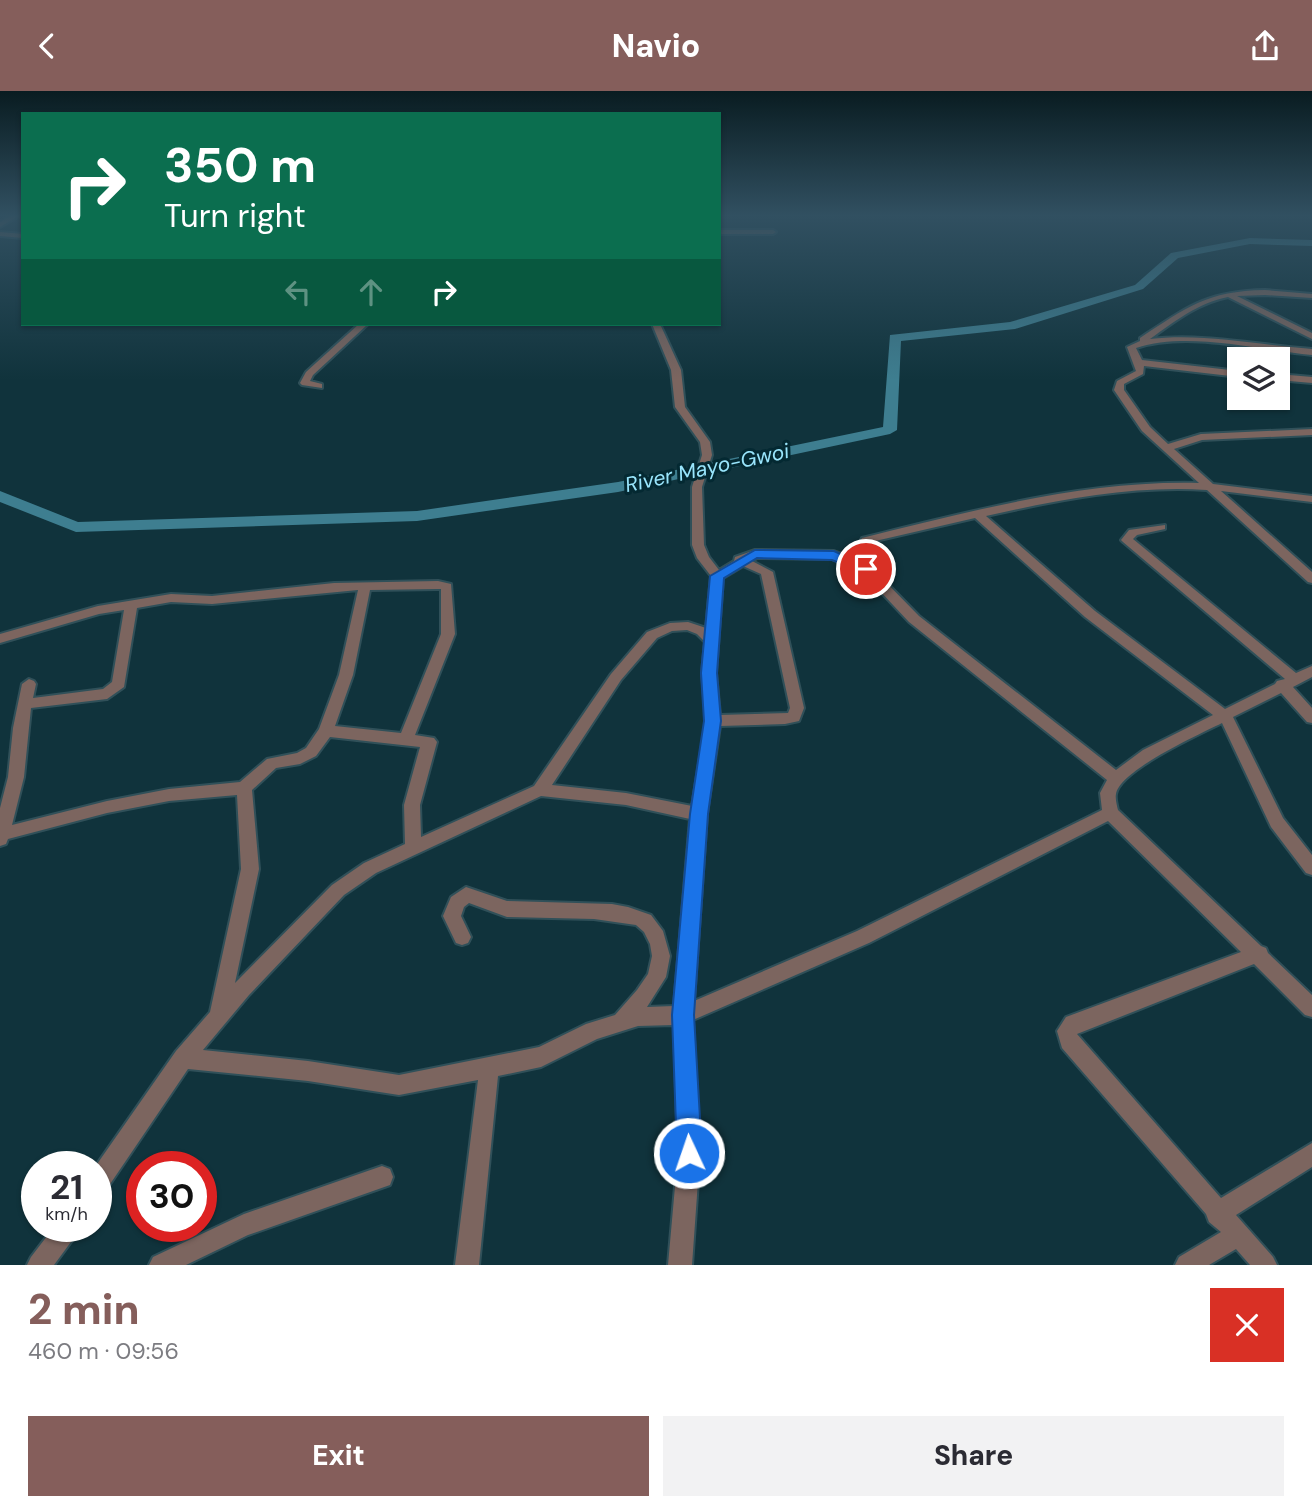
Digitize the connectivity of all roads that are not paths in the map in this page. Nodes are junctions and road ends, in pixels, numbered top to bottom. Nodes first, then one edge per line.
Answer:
1 (1230, 296) junction
2 (1312, 296) edge
3 (362, 326) edge
4 (657, 326) edge
5 (1312, 336) edge
6 (1139, 342) junction
7 (1312, 352) edge
8 (1138, 362) junction
9 (1227, 373) edge
10 (1290, 378) edge
11 (1312, 380) edge
12 (319, 386) dead end
13 (1312, 432) edge
14 (1165, 447) junction
15 (1208, 488) junction
16 (1312, 499) edge
17 (979, 515) junction
18 (1161, 527) dead end
19 (740, 560) junction
20 (866, 569) junction
21 (717, 576) junction
22 (1312, 579) edge
23 (365, 586) junction
24 (131, 604) junction
25 (0, 639) edge
26 (711, 640) junction
27 (1312, 671) edge
28 (1288, 682) junction
29 (29, 684) dead end
30 (25, 704) junction
31 (1226, 717) junction
32 (1312, 718) edge
33 (713, 721) junction
34 (326, 731) junction
35 (405, 741) junction
36 (1116, 778) junction
37 (244, 787) junction
38 (540, 790) junction
39 (1110, 813) junction
40 (699, 814) junction
41 (1, 837) edge
42 (413, 850) junction
43 (1312, 868) edge
44 (462, 937) dead end
45 (1259, 954) junction
46 (1312, 1008) edge
47 (683, 1015) junction
48 (219, 1016) junction
49 (620, 1023) junction
50 (183, 1058) junction
51 (489, 1069) junction
52 (1312, 1154) edge
53 (112, 1162) edge
54 (382, 1177) dead end
55 (1217, 1214) junction
56 (1237, 1235) junction
57 (57, 1242) edge
58 (40, 1265) edge
59 (161, 1265) edge
60 (467, 1265) edge
61 (680, 1265) edge
62 (1187, 1265) edge
63 (1265, 1265) edge

1 - 2 street
1 - 5 street
1 - 6 street
3 - 12 street
4 - 21 street
6 - 7 street
6 - 8 street
8 - 9 street
8 - 14 street
10 - 11 street
13 - 14 street
14 - 15 street
15 - 16 street
15 - 17 street
15 - 22 street
17 - 20 street
17 - 31 street
18 - 28 street
19 - 20 street
19 - 21 street
19 - 33 street
20 - 36 street
21 - 26 street
23 - 24 street
23 - 34 street
23 - 35 street
24 - 25 street
24 - 30 street
26 - 33 street
26 - 38 street
27 - 28 street
28 - 31 street
28 - 32 street
29 - 30 street
30 - 41 street
31 - 36 street
31 - 43 street
33 - 40 street
34 - 35 street
34 - 37 street
35 - 42 street
36 - 39 street
37 - 41 street
37 - 48 street
38 - 40 street
38 - 42 street
39 - 45 street
39 - 47 street
40 - 47 street
42 - 48 street
44 - 49 street
45 - 46 street
45 - 55 street
47 - 49 street
47 - 61 street
48 - 50 street
49 - 51 street
50 - 51 street
50 - 53 street
51 - 60 street
52 - 55 street
54 - 59 street
55 - 56 street
56 - 62 street
56 - 63 street
57 - 58 street

